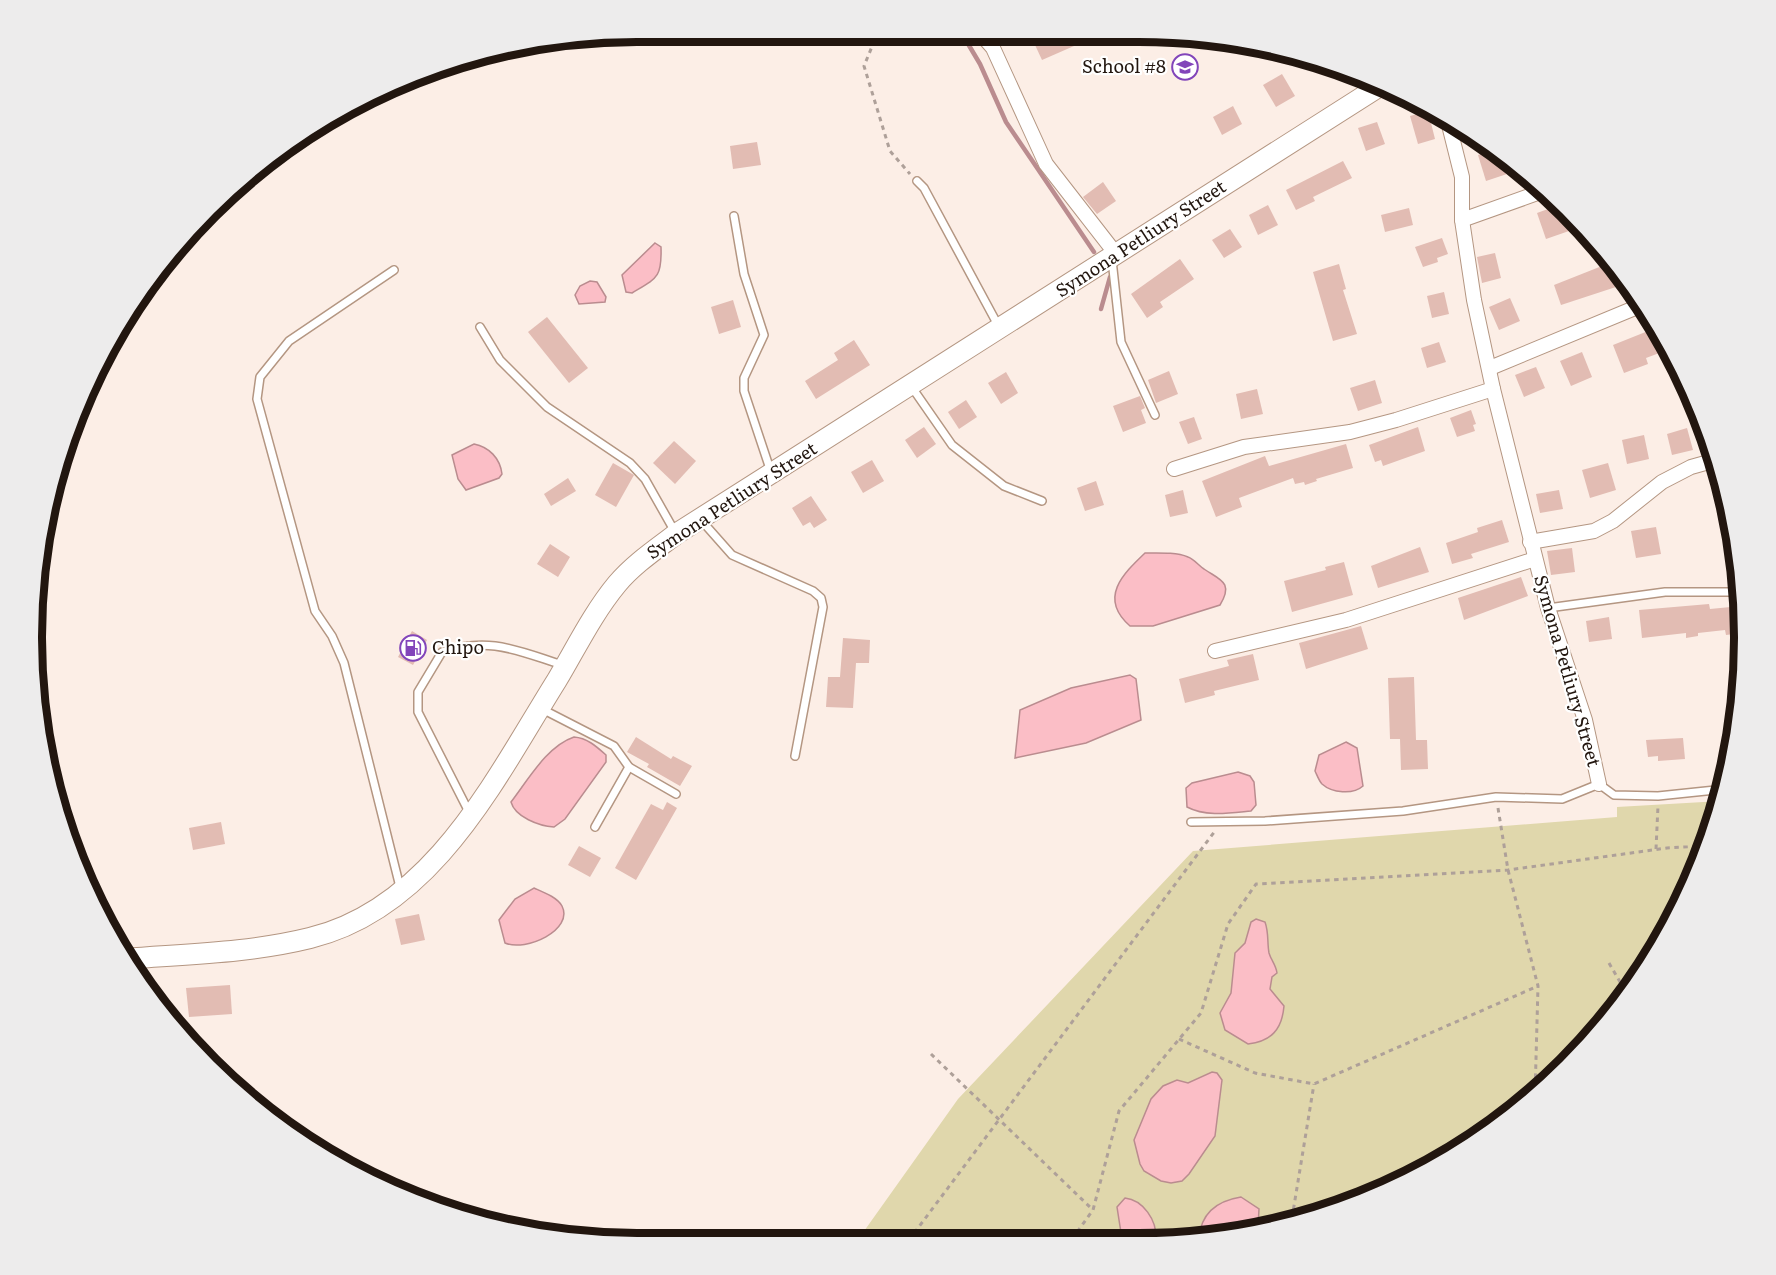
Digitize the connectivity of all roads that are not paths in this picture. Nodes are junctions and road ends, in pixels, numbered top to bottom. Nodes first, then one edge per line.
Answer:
1 (988, 42) edge
2 (1373, 90) edge
3 (1450, 131) edge
4 (917, 181) road end
5 (1535, 194) edge
6 (734, 216) dead end
7 (1462, 220) junction
8 (1114, 256) junction
9 (394, 270) dead end
10 (1635, 308) edge
11 (480, 327) dead end
12 (1000, 329) junction
13 (1490, 368) junction
14 (911, 386) junction
15 (1493, 389) junction
16 (1155, 416) dead end
17 (1707, 462) edge
18 (1174, 469) dead end
19 (772, 474) junction
20 (1042, 501) dead end
21 (701, 519) junction
22 (676, 534) junction
23 (1530, 542) junction
24 (1535, 559) junction
25 (1732, 592) edge
26 (1548, 608) junction
27 (1215, 651) dead end
28 (566, 665) junction
29 (539, 708) junction
30 (795, 756) dead end
31 (629, 767) junction
32 (1599, 784) junction
33 (1714, 790) edge
34 (676, 794) dead end
35 (471, 816) junction
36 (1191, 822) dead end
37 (595, 827) dead end
38 (401, 892) junction
39 (136, 957) edge

1 - 8 street
2 - 8 main road, Symona Petliury Street
3 - 7 street, Symona Petliury Street
4 - 12 lane
5 - 7 street
6 - 19 lane
7 - 13 street, Symona Petliury Street
8 - 12 main road, Symona Petliury Street
8 - 16 lane
9 - 38 lane
10 - 13 street
11 - 22 lane
12 - 14 main road, Symona Petliury Street
13 - 15 street, Symona Petliury Street
14 - 19 main road, Symona Petliury Street
14 - 20 lane
15 - 18 street
15 - 23 street, Symona Petliury Street
17 - 23 street
19 - 21 main road, Symona Petliury Street
21 - 22 main road, Symona Petliury Street
21 - 30 lane
22 - 28 main road, Symona Petliury Street
23 - 24 street, Symona Petliury Street
24 - 26 street, Symona Petliury Street
24 - 27 street, Symona Petliury Street
25 - 26 lane
26 - 32 street, Symona Petliury Street
28 - 29 main road, Symona Petliury Street
28 - 35 lane
29 - 31 lane
29 - 35 main road, Symona Petliury Street
31 - 34 lane
31 - 37 lane
32 - 33 lane
32 - 36 lane
35 - 38 main road, Symona Petliury Street
38 - 39 main road, Symona Petliury Street

